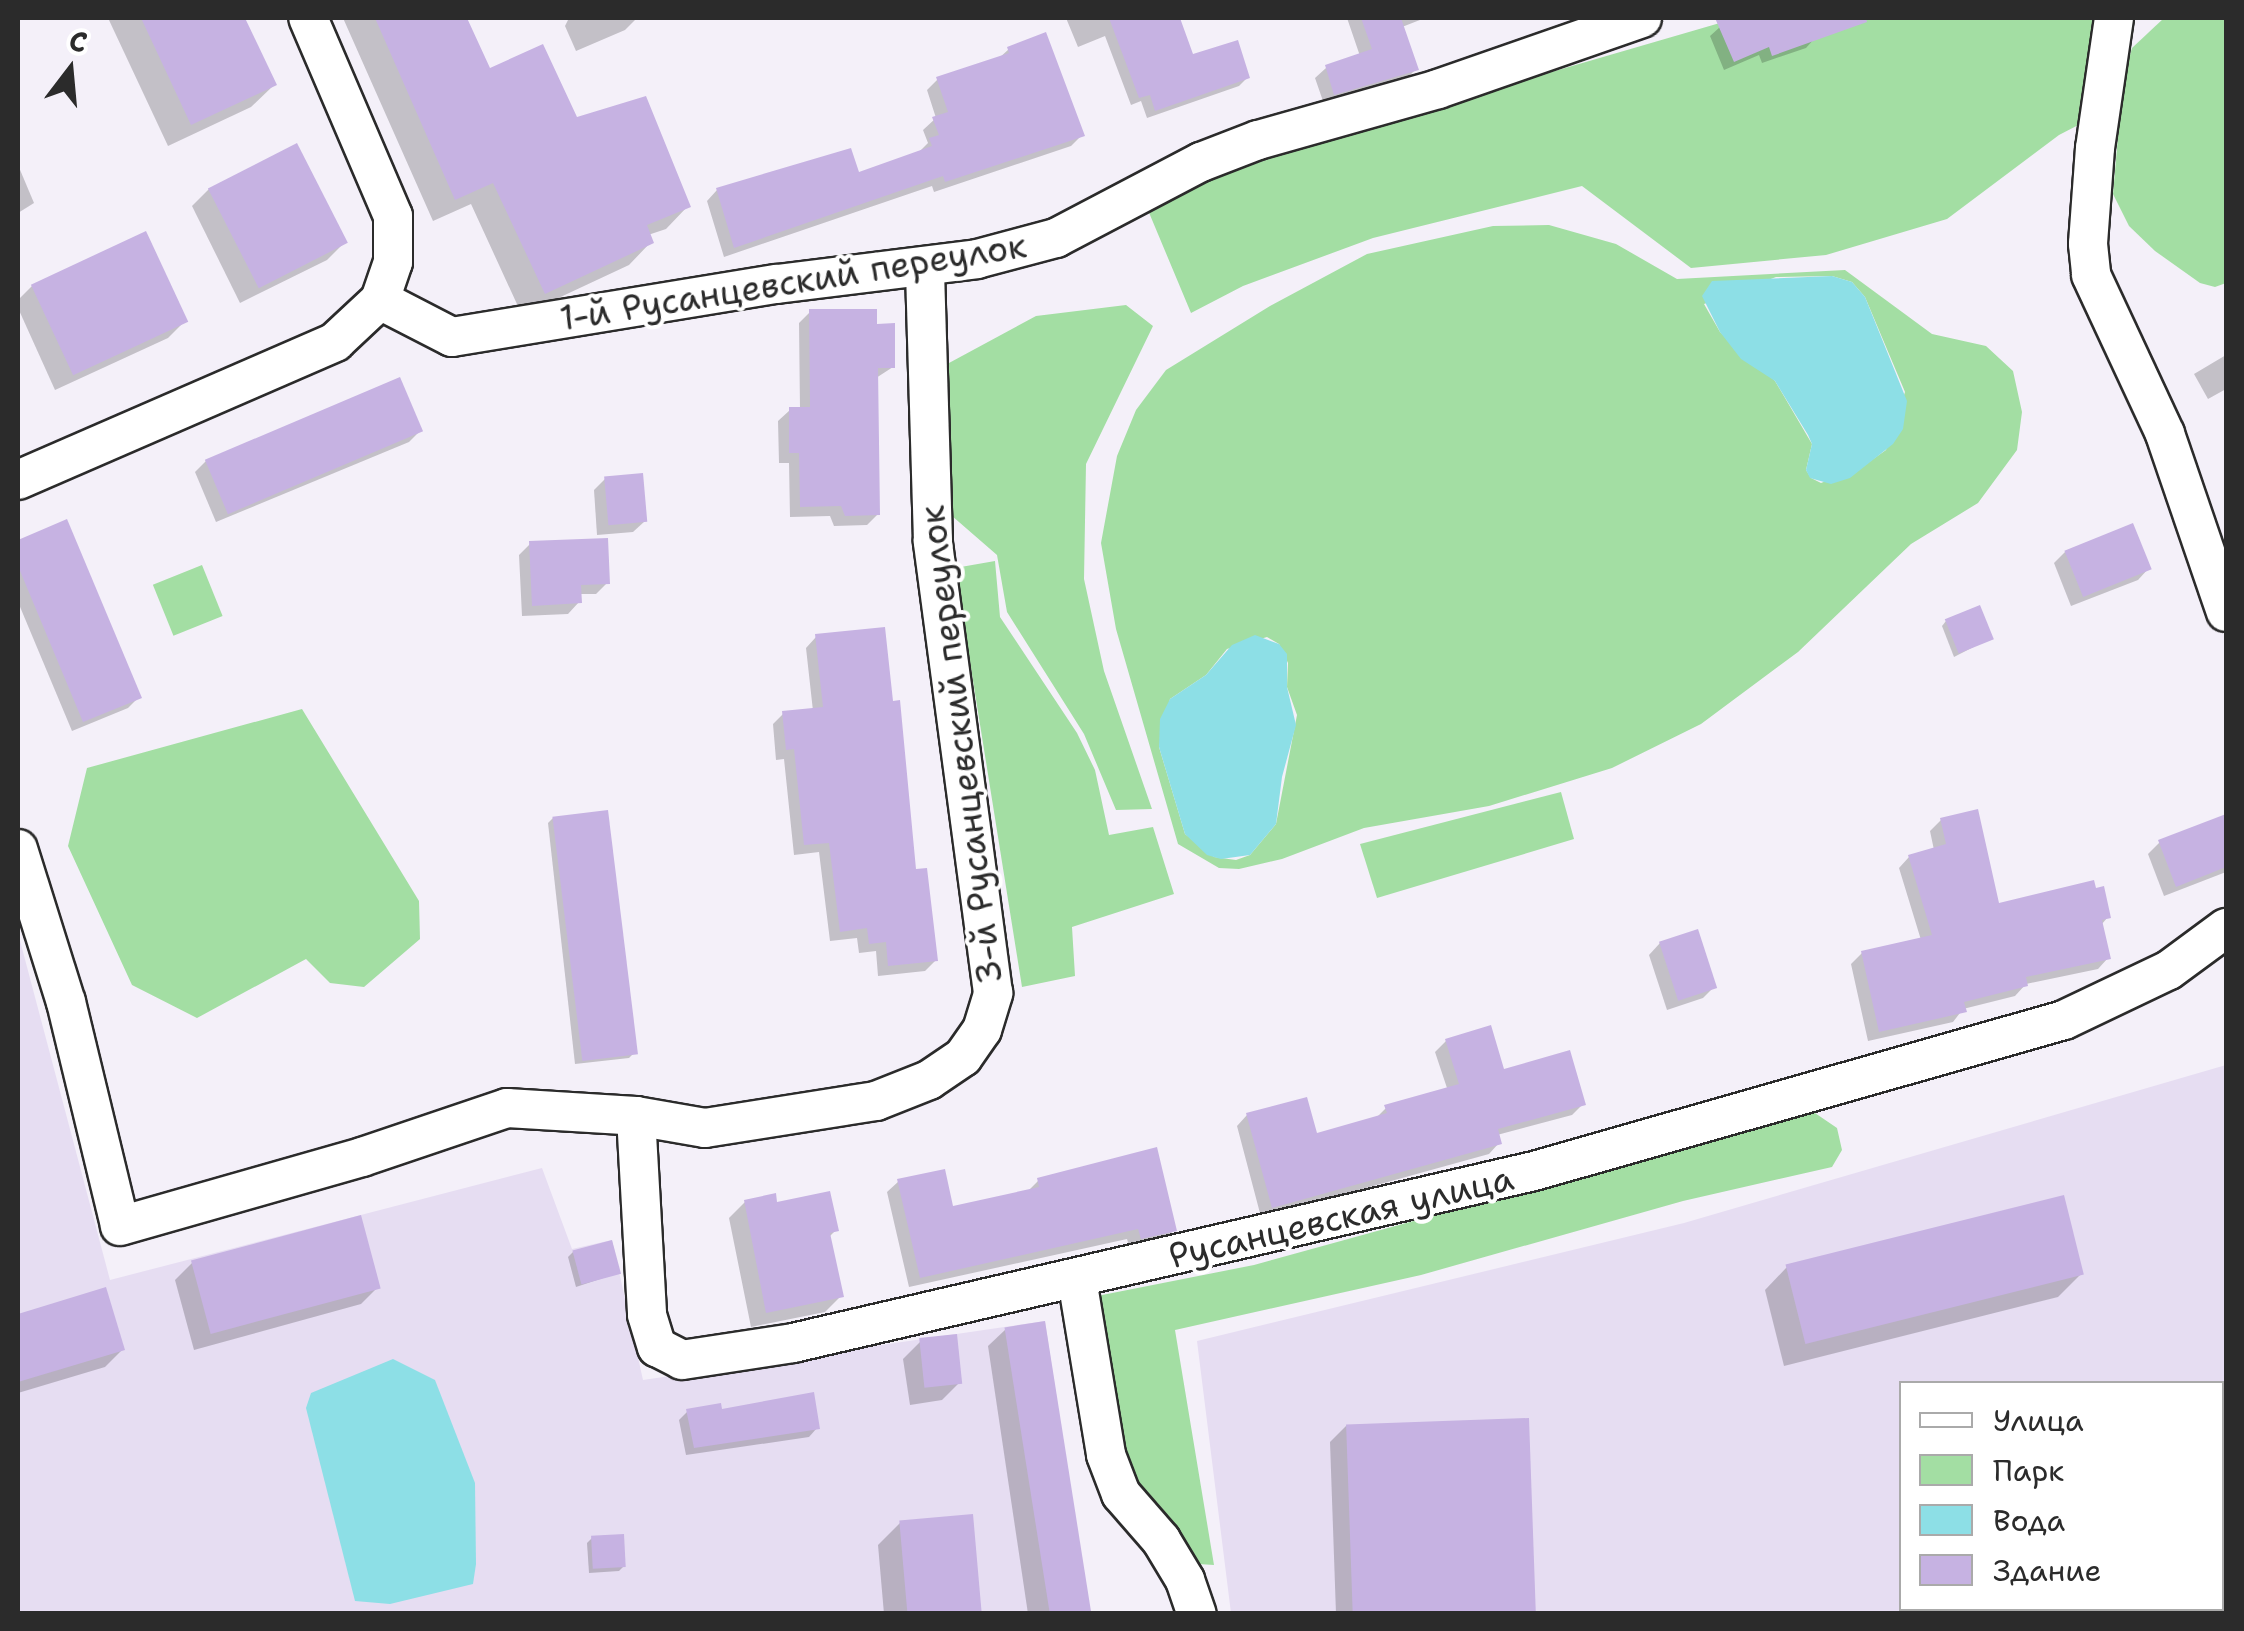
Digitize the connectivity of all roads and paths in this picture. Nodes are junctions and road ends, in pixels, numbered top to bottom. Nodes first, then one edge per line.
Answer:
1 (308, 18) edge
2 (1642, 18) edge
3 (2114, 18) edge
4 (925, 266) junction
5 (380, 300) junction
6 (18, 480) edge
7 (2226, 605) edge
8 (18, 849) edge
9 (2226, 928) edge
10 (636, 1116) junction
11 (1077, 1279) junction
12 (1197, 1614) edge

1 - 5 street
2 - 4 street, 1-й Русанцевский переулок
3 - 7 street
4 - 5 street, 1-й Русанцевский переулок
4 - 10 street, 3-й Русанцевский переулок
5 - 6 street
8 - 10 street, 3-й Русанцевский переулок
9 - 11 street, Русанцевская улица
10 - 11 street, Русанцевская улица
11 - 12 street

